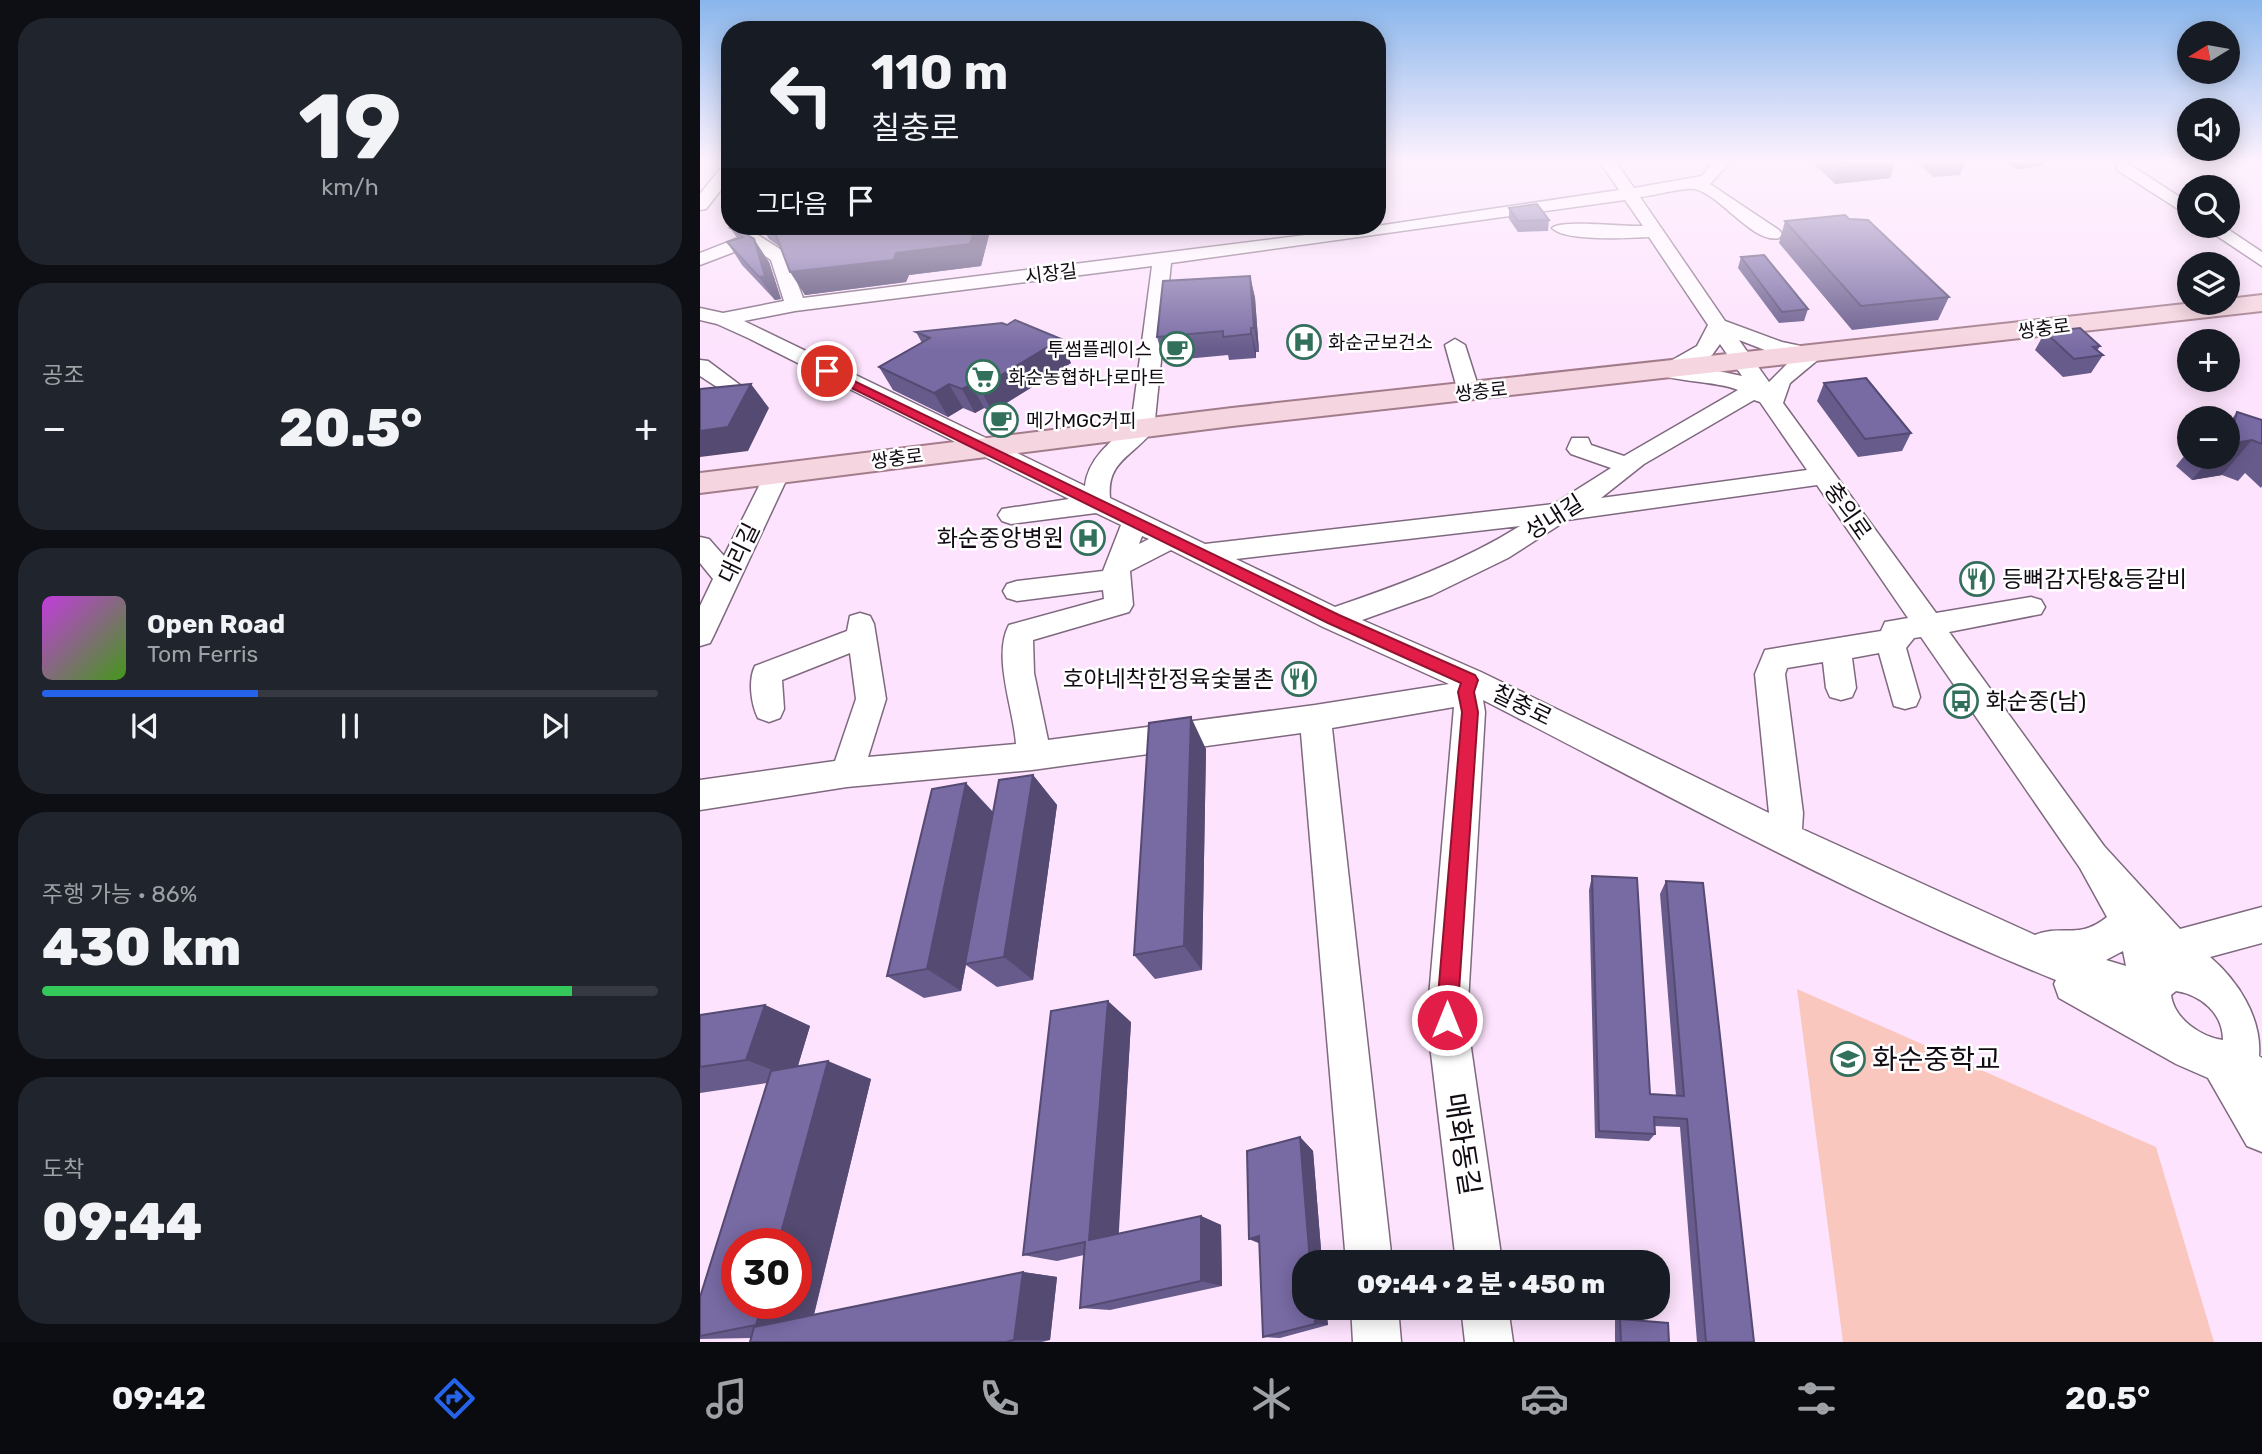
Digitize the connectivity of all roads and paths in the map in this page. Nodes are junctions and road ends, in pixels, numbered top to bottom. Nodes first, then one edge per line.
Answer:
1 (1411, 225) edge
2 (1650, 225) edge
3 (1755, 225) edge
4 (1386, 228) edge
5 (1561, 228) dead end
6 (1654, 231) junction
7 (1773, 234) dead end
8 (741, 235) edge
9 (750, 235) edge
10 (1230, 235) edge
11 (1335, 235) edge
12 (2229, 238) edge
13 (1233, 249) junction
14 (1162, 259) junction
15 (700, 260) edge
16 (2262, 260) edge
17 (2262, 303) edge
18 (795, 305) junction
19 (711, 317) edge
20 (1718, 325) junction
21 (1455, 345) dead end
22 (1812, 354) junction
23 (1743, 362) junction
24 (700, 366) edge
25 (1664, 371) junction
26 (1469, 392) junction
27 (1762, 393) junction
28 (700, 410) edge
29 (1142, 429) junction
30 (1580, 443) dead end
31 (980, 447) junction
32 (1628, 466) junction
33 (778, 472) junction
34 (1823, 476) junction
35 (700, 483) edge
36 (1098, 504) junction
37 (1563, 512) junction
38 (1011, 515) dead end
39 (1135, 522) junction
40 (1172, 539) junction
41 (700, 545) edge
42 (1202, 554) junction
43 (1116, 573) junction
44 (727, 577) junction
45 (2031, 607) dead end
46 (1333, 619) junction
47 (1928, 625) junction
48 (1019, 633) junction
49 (700, 635) edge
50 (1893, 635) junction
51 (1823, 647) junction
52 (1468, 686) junction
53 (1841, 688) dead end
54 (1905, 697) dead end
55 (769, 709) dead end
56 (1315, 718) junction
57 (1031, 756) junction
58 (847, 773) junction
59 (700, 795) edge
60 (1784, 836) junction
61 (2092, 857) junction
62 (2129, 920) junction
63 (2262, 925) edge
64 (2003, 941) junction
65 (2173, 949) junction
66 (2151, 992) junction
67 (2240, 1011) edge
68 (2178, 1042) junction
69 (2223, 1060) junction
70 (2262, 1080) edge
71 (2262, 1131) edge
72 (1368, 1250) edge
73 (1477, 1250) edge
74 (1375, 1320) edge
75 (1486, 1320) edge
76 (1377, 1342) edge
77 (1489, 1342) edge

1 - 4 street, 시장길
2 - 6 street, 충의로
3 - 7 street
5 - 6 street
6 - 20 street, 충의로
8 - 15 street
9 - 18 street
10 - 13 street
11 - 13 street, 시장길
12 - 16 street
13 - 14 street, 시장길
14 - 18 street, 시장길
14 - 29 street
17 - 22 main road, 쌍충로
18 - 19 street, 시장길
19 - 31 street, 칠충로
20 - 22 street
20 - 23 street, 충의로
20 - 25 street
21 - 26 street
22 - 23 main road, 쌍충로
22 - 27 street
23 - 25 main road, 쌍충로
23 - 27 street, 충의로
24 - 28 street
25 - 26 main road, 쌍충로
25 - 27 street
26 - 29 main road, 쌍충로
27 - 32 street, 성내길
27 - 34 street, 충의로
29 - 31 main road, 쌍충로
29 - 36 street
30 - 32 street
31 - 33 main road, 쌍충로
31 - 36 street, 칠충로
32 - 37 street, 성내길
33 - 35 main road, 쌍충로
33 - 44 street, 대리길
34 - 37 street
34 - 47 street, 충의로
36 - 38 street
36 - 39 street, 칠충로
37 - 42 street
37 - 46 street, 성내길
39 - 40 street, 칠충로
39 - 43 street
40 - 42 street, 칠충로
40 - 43 street
41 - 44 street
42 - 46 street, 칠충로
43 - 48 street
43 - 48 street
44 - 49 street, 대리길
45 - 47 street
46 - 52 street, 칠충로
47 - 50 street
47 - 61 street, 충의로
48 - 57 street
50 - 51 street
50 - 54 street
51 - 53 street
51 - 60 street
52 - 56 street
52 - 60 street, 칠충로
52 - 73 street, 매화동길
55 - 58 street
56 - 57 street
56 - 72 street
57 - 58 street
58 - 59 street
60 - 64 street, 칠충로
61 - 62 street
61 - 65 street
62 - 64 street
62 - 66 street
63 - 65 street
64 - 66 street
64 - 68 street
65 - 67 street
66 - 67 street
66 - 68 street
67 - 69 street
68 - 69 street
69 - 70 street
69 - 71 street
74 - 76 street
75 - 77 street

